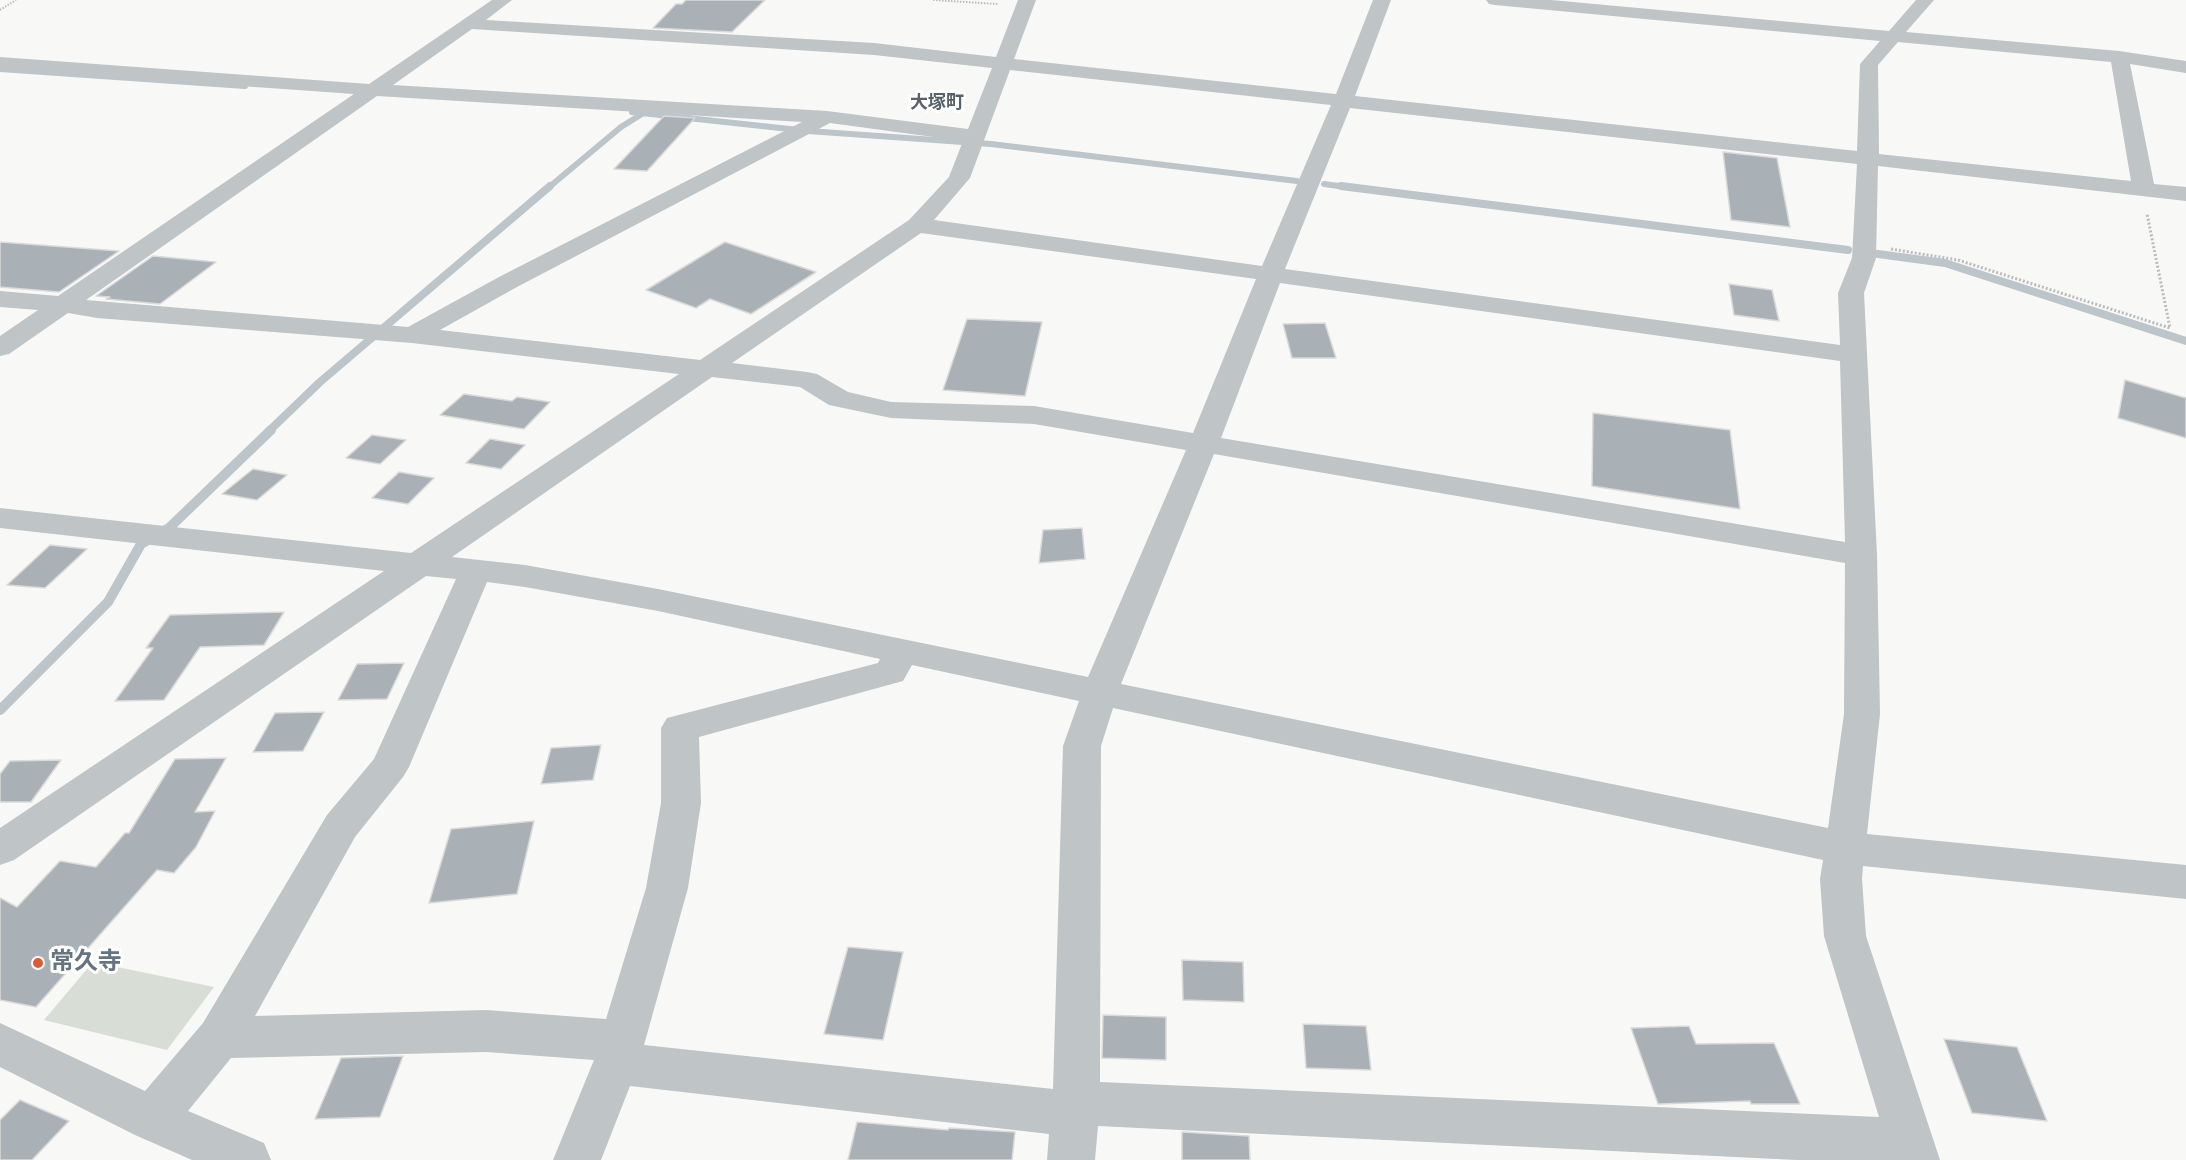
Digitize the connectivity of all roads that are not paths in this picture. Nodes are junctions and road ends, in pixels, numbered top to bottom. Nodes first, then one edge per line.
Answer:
1 (503, 0) edge
2 (1382, 0) edge
3 (1496, 0) edge
4 (1925, 0) edge
5 (1026, 3) edge
6 (470, 24) junction
7 (1895, 37) junction
8 (2119, 57) junction
9 (0, 63) edge
10 (1003, 63) junction
11 (2186, 67) edge
12 (375, 90) junction
13 (1342, 101) junction
14 (827, 117) junction
15 (976, 136) junction
16 (1868, 158) junction
17 (2144, 190) junction
18 (2186, 194) edge
19 (917, 225) junction
20 (1271, 273) junction
21 (0, 299) edge
22 (63, 304) junction
23 (390, 333) junction
24 (0, 348) edge
25 (1854, 355) junction
26 (707, 368) junction
27 (1204, 443) junction
28 (0, 518) edge
29 (1861, 555) junction
30 (420, 564) junction
31 (476, 570) junction
32 (902, 652) junction
33 (1099, 694) junction
34 (1846, 848) junction
35 (0, 849) edge
36 (2186, 882) edge
37 (219, 1038) junction
38 (0, 1044) edge
39 (619, 1052) junction
40 (1076, 1108) junction
41 (152, 1119) junction
42 (1912, 1151) edge
43 (247, 1160) edge
44 (578, 1160) edge
45 (1071, 1160) edge

1 - 6 street
2 - 13 street
3 - 7 street
4 - 7 street
5 - 10 street
6 - 10 street
6 - 12 street
7 - 8 street
7 - 16 street
8 - 11 street
8 - 17 street
9 - 12 street
10 - 13 street
10 - 15 street
12 - 14 street
12 - 22 street
13 - 16 street
13 - 20 street
14 - 15 street
14 - 23 street
15 - 19 street
16 - 17 street
16 - 25 street
17 - 18 street
19 - 20 street
19 - 26 street
20 - 25 street
20 - 27 street
21 - 22 street
22 - 23 street
22 - 24 street
23 - 26 street
25 - 29 street
26 - 27 street
26 - 30 street
27 - 29 street
27 - 33 street
28 - 30 street
29 - 34 street
30 - 31 street
30 - 35 street
31 - 32 street
31 - 37 street
32 - 33 street
32 - 39 street
33 - 34 street
33 - 40 street
34 - 36 street
34 - 42 street
37 - 39 street
37 - 41 street
38 - 41 street
39 - 40 street
39 - 44 street
40 - 42 street
40 - 45 street
41 - 43 street

